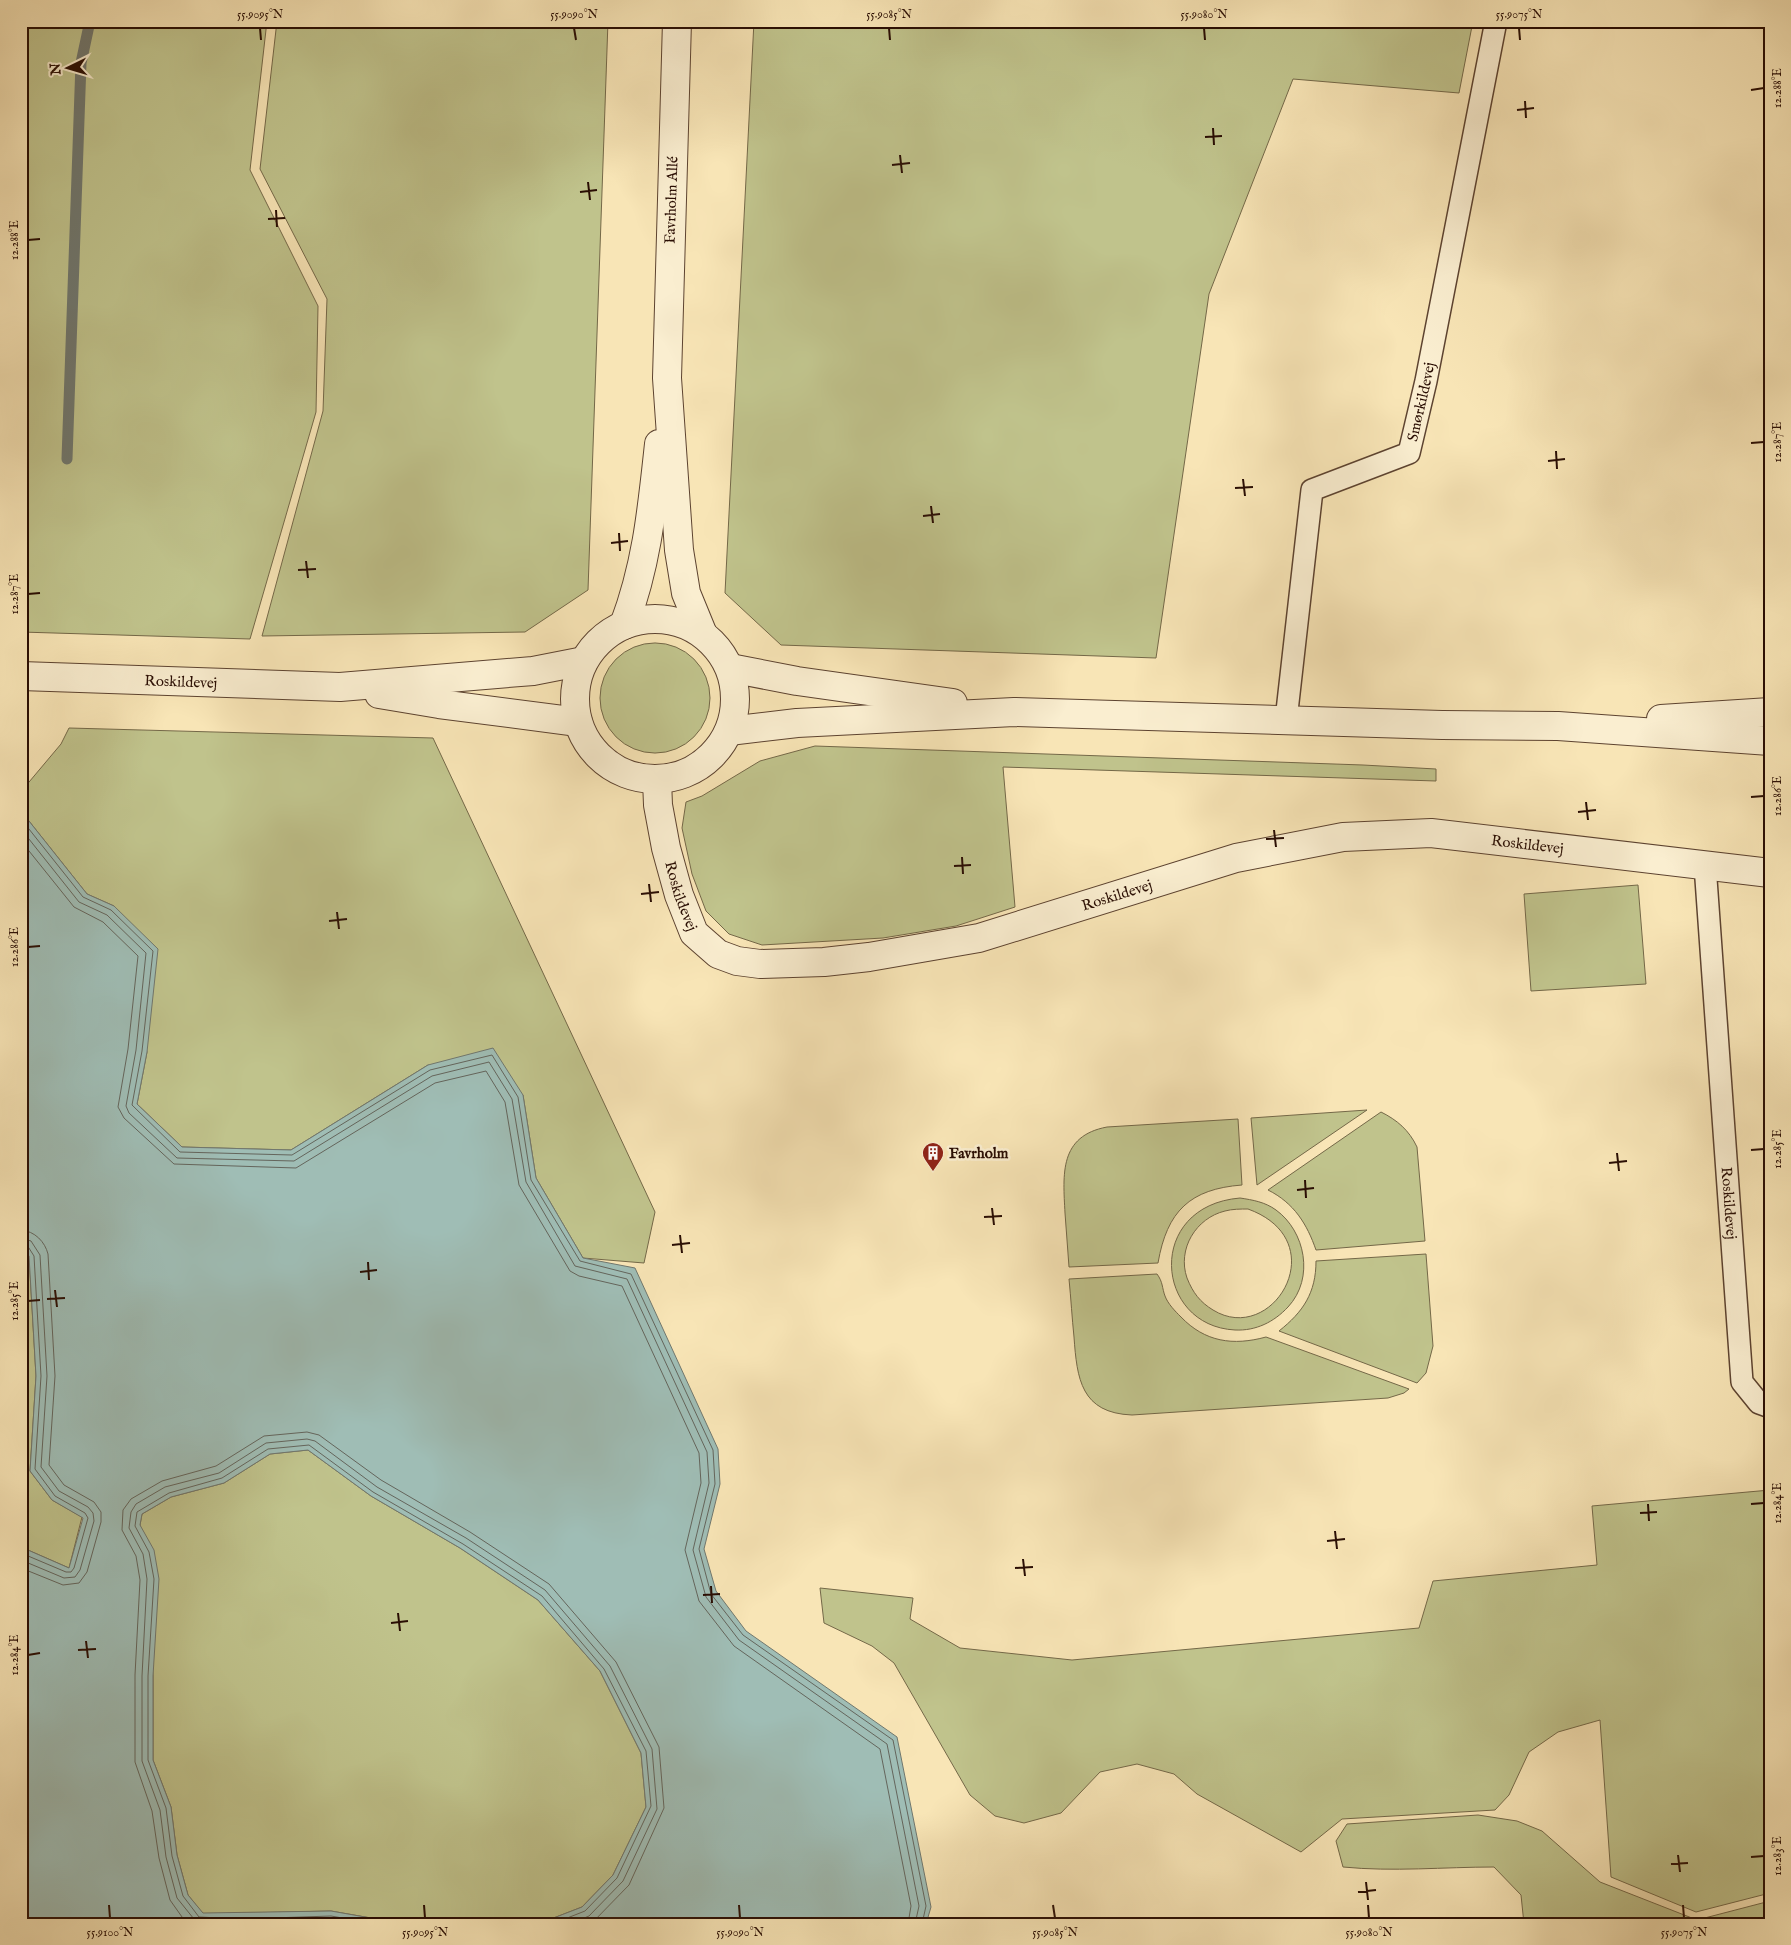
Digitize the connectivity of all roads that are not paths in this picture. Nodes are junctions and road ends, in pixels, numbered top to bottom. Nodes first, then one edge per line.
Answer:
1 (676, 21) edge
2 (1496, 21) edge
3 (667, 378) junction
4 (624, 626) junction
5 (702, 632) junction
6 (584, 662) junction
7 (730, 668) junction
8 (21, 676) edge
9 (340, 687) junction
10 (1014, 712) junction
11 (1770, 712) edge
12 (1286, 720) junction
13 (578, 722) junction
14 (1558, 726) junction
15 (729, 731) junction
16 (1770, 741) edge
17 (657, 780) junction
18 (1704, 865) junction
19 (1770, 873) edge
20 (1770, 1407) edge

1 - 3 street, Favrholm Allé
2 - 12 lane, Smørkildevej
3 - 4 street, Favrholm Allé
3 - 5 street, Favrholm Allé
4 - 5 street
4 - 6 street
5 - 7 street
6 - 9 street, Roskildevej
6 - 13 street
7 - 10 street
7 - 15 street
8 - 9 street, Roskildevej
9 - 13 street, Roskildevej
10 - 12 street
10 - 15 street
11 - 14 street
12 - 14 street
13 - 17 street
14 - 16 street
15 - 17 street
17 - 18 street, Roskildevej
18 - 19 street, Roskildevej
18 - 20 lane, Roskildevej

